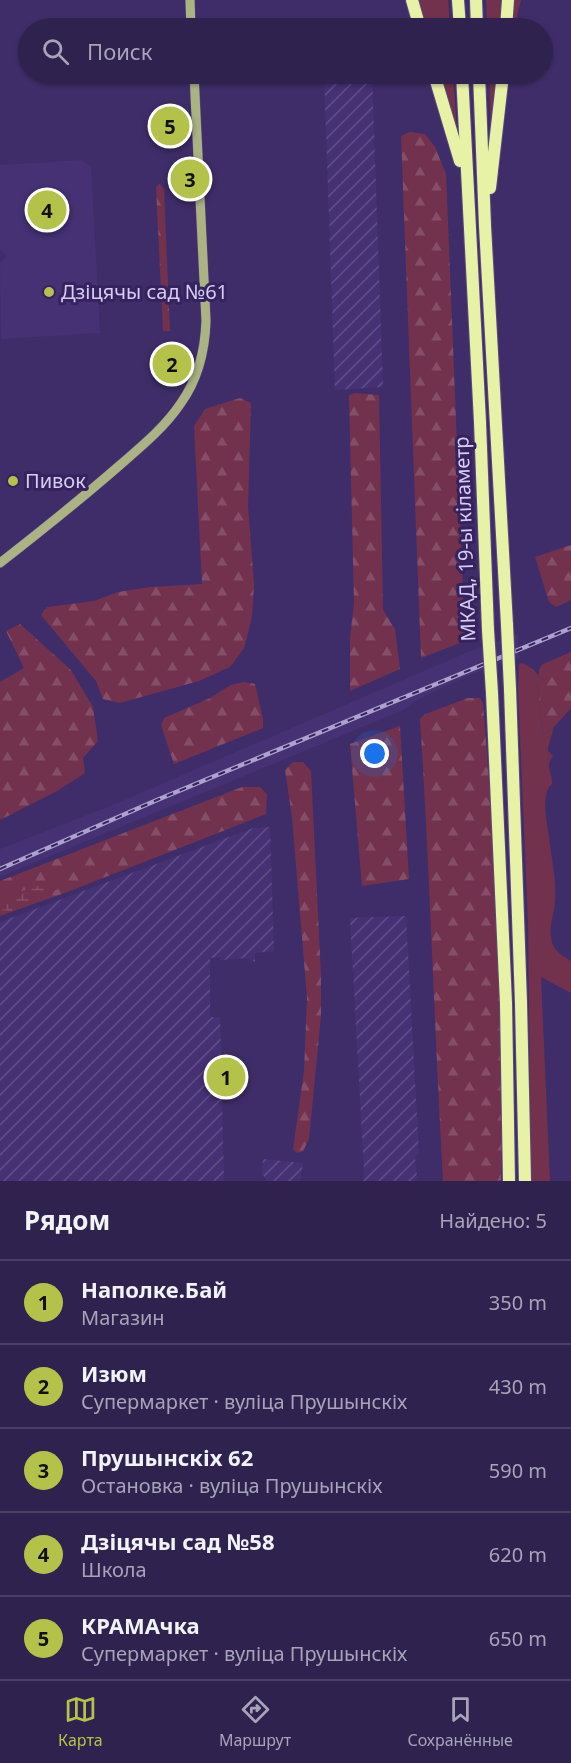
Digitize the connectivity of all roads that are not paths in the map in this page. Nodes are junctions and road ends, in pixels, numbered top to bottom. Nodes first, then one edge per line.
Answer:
1 (190, 0) edge
2 (412, 0) edge
3 (458, 0) edge
4 (476, 0) edge
5 (508, 0) edge
6 (191, 18) edge
7 (417, 18) edge
8 (459, 18) edge
9 (477, 18) edge
10 (507, 18) edge
11 (194, 84) edge
12 (437, 84) edge
13 (462, 84) edge
14 (479, 84) edge
15 (502, 84) edge
16 (468, 200) junction
17 (485, 226) junction
18 (0, 563) edge
19 (509, 1181) edge
20 (525, 1181) edge

1 - 6 street
2 - 7 highway
3 - 8 highway
4 - 9 highway
5 - 10 highway
11 - 18 street
12 - 16 highway
13 - 16 highway, МКАД, 19-ы кіламетр
14 - 17 highway, МКАД, 19-ы кіламетр
15 - 17 highway
16 - 19 highway, МКАД, 19-ы кіламетр, bridge
17 - 20 highway, МКАД, 19-ы кіламетр, bridge

